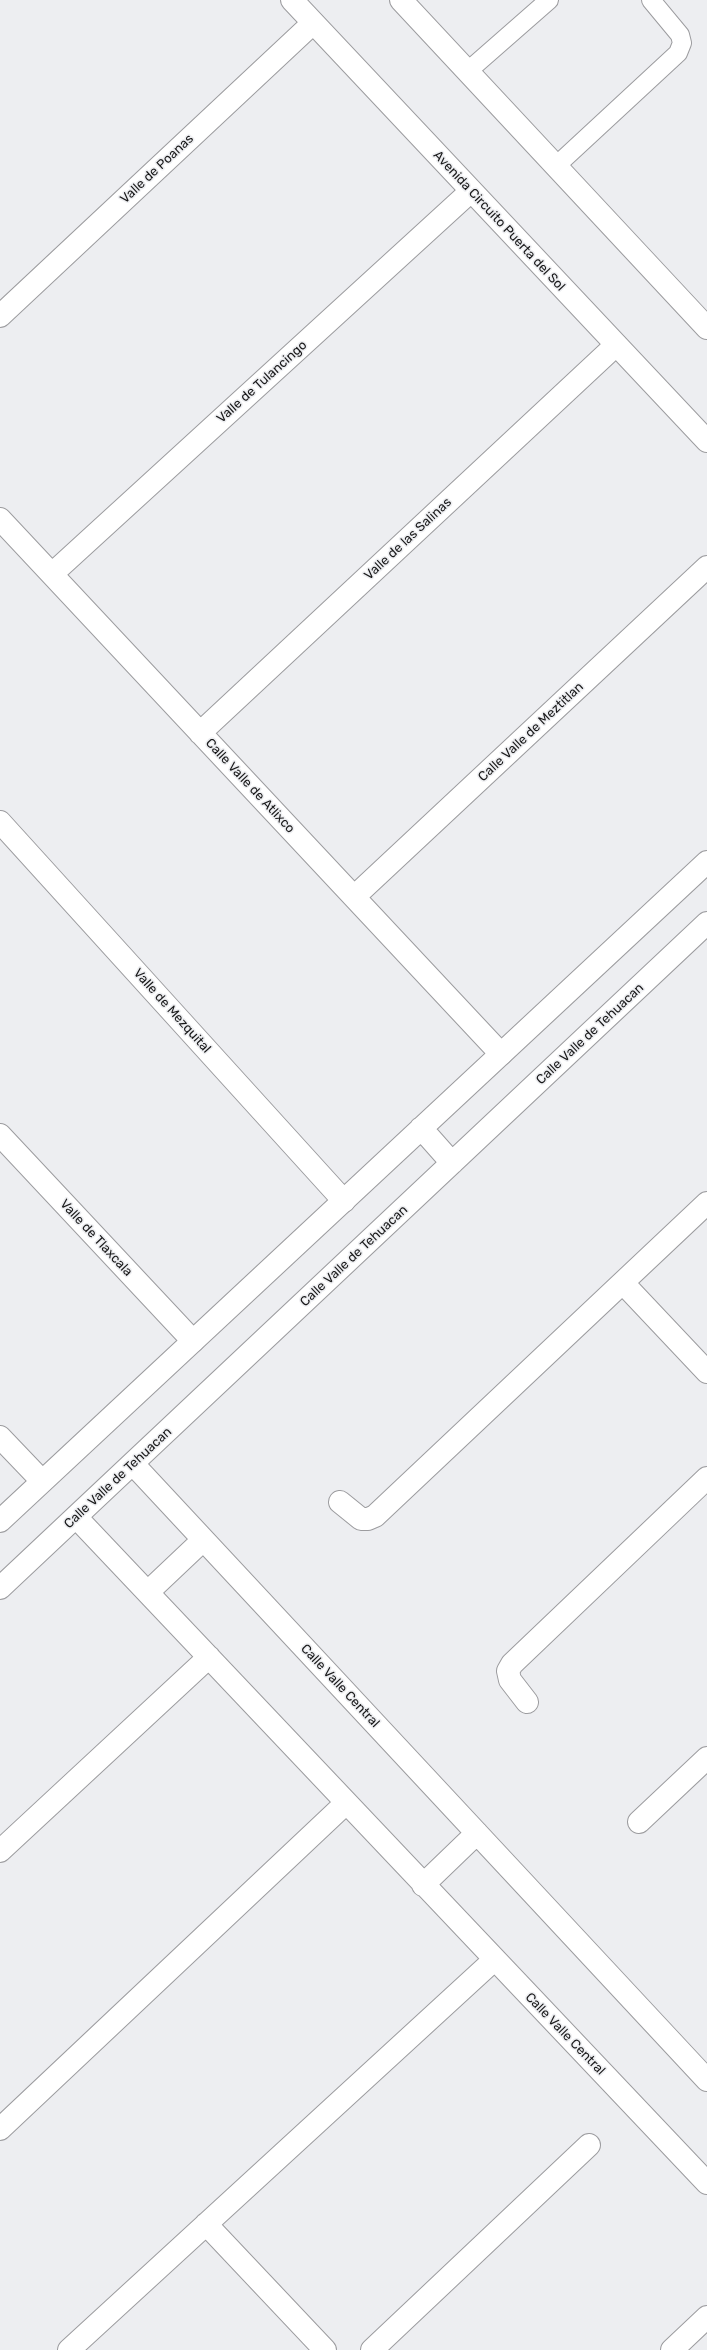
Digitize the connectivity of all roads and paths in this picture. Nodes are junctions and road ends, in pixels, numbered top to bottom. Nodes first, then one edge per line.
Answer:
1 (292, 0) edge
2 (401, 0) edge
3 (549, 0) edge
4 (652, 0) edge
5 (314, 23) junction
6 (468, 71) junction
7 (556, 166) junction
8 (471, 191) junction
9 (0, 316) edge
10 (707, 328) edge
11 (616, 345) junction
12 (707, 441) edge
13 (0, 518) edge
14 (707, 567) edge
15 (52, 574) junction
16 (200, 733) junction
17 (0, 822) edge
18 (707, 862) edge
19 (354, 897) junction
20 (707, 923) edge
21 (501, 1054) junction
22 (421, 1128) junction
23 (0, 1135) edge
24 (452, 1163) junction
25 (344, 1201) junction
26 (707, 1203) edge
27 (623, 1283) junction
28 (192, 1341) junction
29 (707, 1372) edge
30 (0, 1437) edge
31 (133, 1464) junction
32 (707, 1478) edge
33 (42, 1482) junction
34 (340, 1502) dead end
35 (76, 1517) junction
36 (0, 1521) edge
37 (203, 1540) junction
38 (0, 1588) edge
39 (148, 1592) junction
40 (209, 1657) junction
41 (527, 1702) dead end
42 (707, 1758) edge
43 (346, 1803) junction
44 (639, 1822) dead end
45 (477, 1833) junction
46 (0, 1851) edge
47 (422, 1885) junction
48 (494, 1960) junction
49 (707, 2080) edge
50 (0, 2129) edge
51 (589, 2145) dead end
52 (707, 2183) edge
53 (206, 2224) junction
54 (707, 2317) edge
55 (70, 2350) edge
56 (325, 2350) edge
57 (372, 2350) edge
58 (672, 2350) edge

1 - 5 street, Avenida Circuito Puerta del Sol
2 - 6 street
3 - 6 lane
4 - 7 lane
5 - 8 street, Avenida Circuito Puerta del Sol
5 - 9 street, Valle de Poanas
6 - 7 street
7 - 10 street
8 - 11 street, Avenida Circuito Puerta del Sol
8 - 15 street, Valle de Tulancingo
11 - 12 street, Avenida Circuito Puerta del Sol
11 - 16 street, Valle de las Salinas
13 - 15 street, Calle Valle de Atlixco
14 - 19 street, Calle Valle de Meztitlan
15 - 16 street, Calle Valle de Atlixco
16 - 19 street, Calle Valle de Atlixco
17 - 25 street, Valle de Mezquital
18 - 21 street
19 - 21 street, Calle Valle de Atlixco
20 - 24 street, Calle Valle de Tehuacan
21 - 22 street
22 - 24 street
22 - 25 street
23 - 28 street, Valle de Tlaxcala
24 - 31 street, Calle Valle de Tehuacan
25 - 28 street
26 - 27 street
27 - 29 street
27 - 34 street
28 - 33 street
30 - 33 street
31 - 35 street, Calle Valle de Tehuacan
31 - 37 street, Calle Valle Central
32 - 41 street
33 - 36 street
35 - 38 street, Calle Valle de Tehuacan
35 - 39 street, Calle Valle Central
37 - 39 street
37 - 45 street, Calle Valle Central
39 - 40 street, Calle Valle Central
40 - 43 street, Calle Valle Central
40 - 46 street
42 - 44 street
43 - 47 street, Calle Valle Central
43 - 50 street
45 - 47 street
45 - 49 street, Calle Valle Central
47 - 48 street, Calle Valle Central
48 - 52 street, Calle Valle Central
48 - 53 street
51 - 57 street
53 - 55 street
53 - 56 street
54 - 58 street

